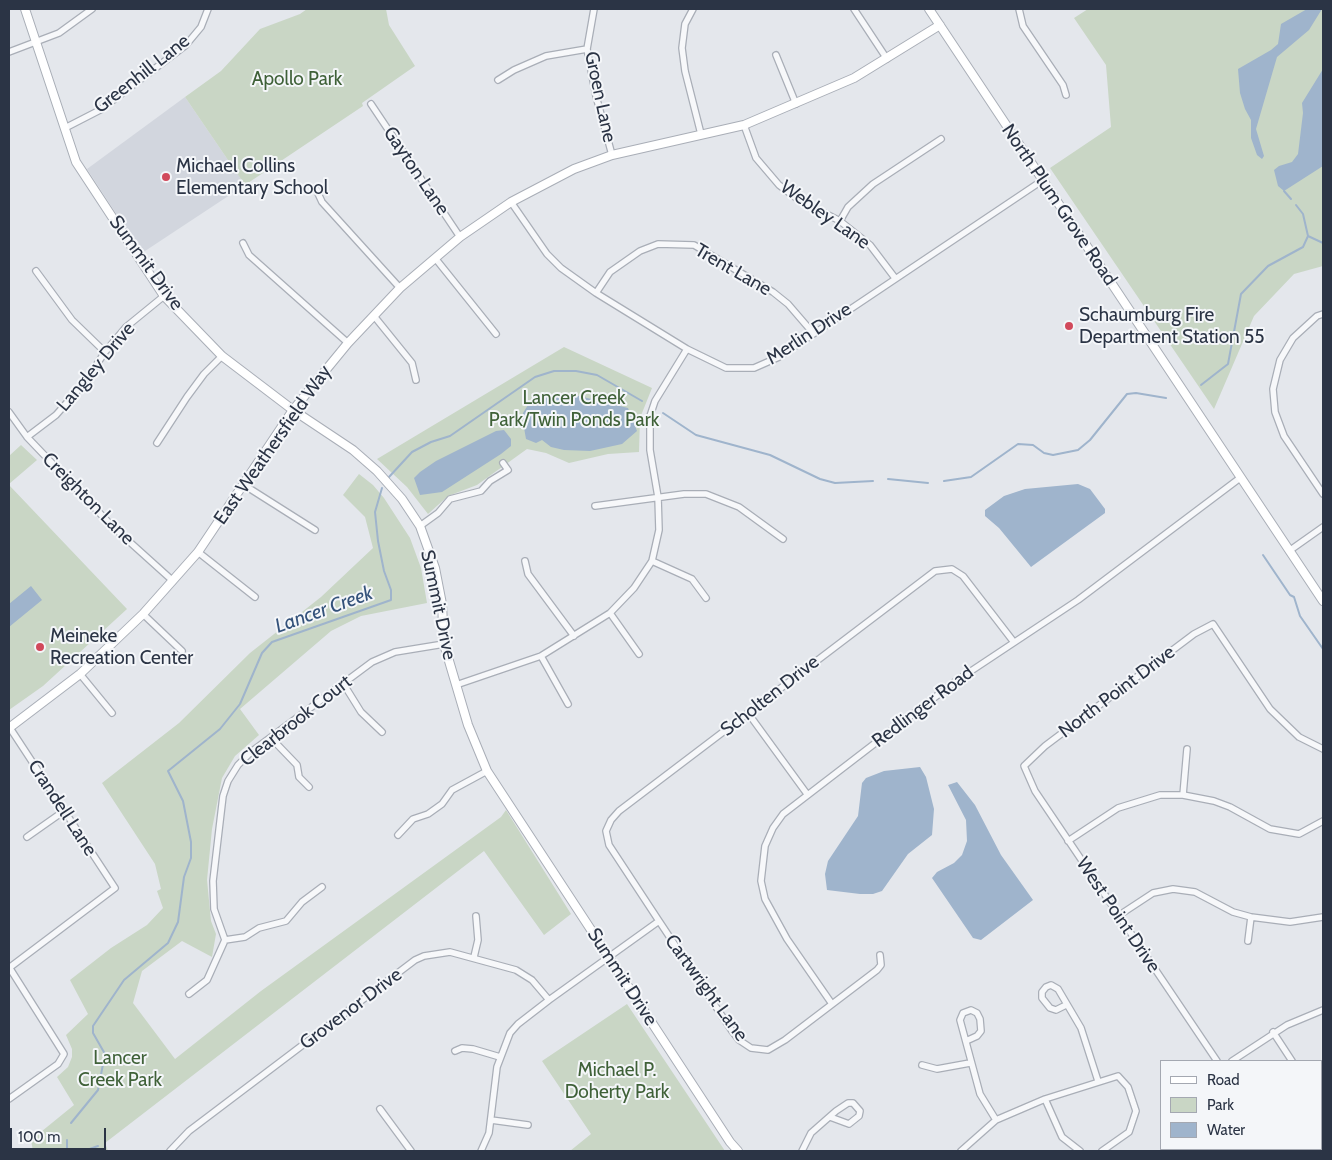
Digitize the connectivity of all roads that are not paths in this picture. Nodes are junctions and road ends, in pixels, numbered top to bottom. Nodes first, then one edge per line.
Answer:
1 (25, 9) edge
2 (92, 9) edge
3 (208, 9) edge
4 (594, 9) edge
5 (693, 9) edge
6 (854, 9) edge
7 (929, 9) edge
8 (1018, 9) edge
9 (940, 25) junction
10 (36, 43) junction
11 (587, 49) junction
12 (9, 52) edge
13 (776, 55) dead end
14 (887, 59) junction
15 (498, 80) dead end
16 (1066, 95) dead end
17 (371, 104) dead end
18 (796, 104) junction
19 (744, 125) junction
20 (65, 128) junction
21 (701, 134) junction
22 (941, 139) dead end
23 (612, 155) junction
24 (1043, 180) junction
25 (316, 189) dead end
26 (511, 202) junction
27 (840, 221) junction
28 (460, 237) junction
29 (243, 243) dead end
30 (435, 258) junction
31 (36, 271) dead end
32 (895, 278) junction
33 (400, 288) junction
34 (596, 293) junction
35 (164, 296) junction
36 (1323, 314) edge
37 (374, 316) junction
38 (813, 333) junction
39 (496, 334) dead end
40 (348, 343) junction
41 (687, 349) junction
42 (105, 352) junction
43 (222, 356) junction
44 (416, 380) dead end
45 (293, 410) junction
46 (9, 412) edge
47 (27, 437) junction
48 (157, 443) dead end
49 (503, 463) dead end
50 (1240, 478) junction
51 (244, 485) junction
52 (1323, 494) edge
53 (658, 497) junction
54 (595, 506) dead end
55 (420, 526) junction
56 (1323, 527) edge
57 (315, 530) dead end
58 (783, 539) dead end
59 (1289, 551) junction
60 (198, 552) junction
61 (525, 561) dead end
62 (652, 561) junction
63 (173, 581) junction
64 (255, 597) dead end
65 (706, 598) dead end
66 (1323, 601) edge
67 (610, 613) junction
68 (143, 614) junction
69 (574, 636) junction
70 (1013, 641) junction
71 (444, 644) junction
72 (182, 651) dead end
73 (639, 654) dead end
74 (541, 656) junction
75 (80, 674) junction
76 (344, 683) junction
77 (456, 685) junction
78 (568, 704) dead end
79 (112, 713) dead end
80 (748, 713) junction
81 (9, 728) edge
82 (382, 732) dead end
83 (270, 738) junction
84 (1187, 749) dead end
85 (1323, 749) edge
86 (1024, 766) joint
87 (487, 771) junction
88 (309, 787) dead end
89 (807, 794) junction
90 (1183, 795) junction
91 (64, 811) junction
92 (1323, 821) edge
93 (398, 835) dead end
94 (27, 837) dead end
95 (1068, 841) junction
96 (322, 887) dead end
97 (476, 916) dead end
98 (1118, 916) junction
99 (1251, 917) junction
100 (1323, 917) edge
101 (659, 922) junction
102 (225, 940) junction
103 (1248, 941) dead end
104 (880, 955) dead end
105 (474, 956) junction
106 (608, 957) junction
107 (9, 968) edge
108 (189, 994) dead end
109 (549, 1000) junction
110 (832, 1004) junction
111 (1066, 1005) junction
112 (1323, 1010) edge
113 (1273, 1032) junction
114 (966, 1041) junction
115 (455, 1051) dead end
116 (500, 1056) junction
117 (1216, 1060) edge
118 (1233, 1060) edge
119 (1291, 1060) edge
120 (970, 1063) junction
121 (922, 1065) dead end
122 (1098, 1081) junction
123 (1045, 1098) junction
124 (9, 1099) edge
125 (380, 1109) dead end
126 (830, 1117) junction
127 (491, 1120) junction
128 (996, 1120) junction
129 (528, 1125) dead end
130 (170, 1151) edge
131 (411, 1151) edge
132 (481, 1151) edge
133 (738, 1151) edge
134 (802, 1151) edge
135 (961, 1151) edge
136 (1080, 1151) edge
137 (1102, 1151) edge

1 - 10 street, Summit Drive
2 - 10 street
3 - 20 street, Greenhill Lane
4 - 11 street, Groen Lane
5 - 21 street
6 - 14 street
7 - 9 street, North Plum Grove Road
8 - 16 street
9 - 14 street, East Weathersfield Way
9 - 24 street, North Plum Grove Road
10 - 12 street
10 - 20 street, Summit Drive
11 - 15 street
11 - 23 street, Groen Lane
13 - 18 street
14 - 18 street, East Weathersfield Way
17 - 28 street, Gayton Lane
18 - 19 street, East Weathersfield Way
19 - 21 street, East Weathersfield Way
19 - 27 street, Webley Lane
20 - 35 street, Summit Drive
21 - 23 street, East Weathersfield Way
22 - 27 street
23 - 26 street, East Weathersfield Way
24 - 32 street, Merlin Drive
24 - 50 street, North Plum Grove Road
25 - 33 street
26 - 28 street, East Weathersfield Way
26 - 34 street, Merlin Drive
27 - 32 street, Webley Lane
28 - 30 street, East Weathersfield Way
29 - 40 street
30 - 33 street, East Weathersfield Way
30 - 39 street
31 - 42 street
32 - 38 street, Merlin Drive
33 - 37 street, East Weathersfield Way
34 - 38 street, Trent Lane
34 - 41 street, Merlin Drive
35 - 42 street, Langley Drive
35 - 43 street, Summit Drive
36 - 52 street
37 - 40 street, East Weathersfield Way
37 - 44 street
38 - 41 street, Merlin Drive
40 - 45 street, East Weathersfield Way
41 - 53 street
42 - 47 street, Langley Drive
43 - 45 street, Summit Drive
43 - 48 street
45 - 51 street, East Weathersfield Way
45 - 55 street, Summit Drive
46 - 47 street, Creighton Lane
47 - 63 street, Creighton Lane
49 - 55 street
50 - 59 street, North Plum Grove Road
50 - 70 street, Redlinger Road
51 - 57 street
51 - 60 street, East Weathersfield Way
53 - 54 street
53 - 58 street
53 - 62 street
55 - 71 street, Summit Drive
56 - 59 street
59 - 66 street, North Plum Grove Road
60 - 63 street, East Weathersfield Way
60 - 64 street
61 - 69 street
62 - 65 street
62 - 67 street
63 - 68 street, East Weathersfield Way
67 - 69 street
67 - 73 street
68 - 72 street
68 - 75 street, East Weathersfield Way
69 - 74 street
70 - 80 street, Scholten Drive
70 - 89 street, Redlinger Road
71 - 76 street, Clearbrook Court
71 - 77 street, Summit Drive
74 - 77 street
74 - 78 street
75 - 79 street
75 - 81 street, East Weathersfield Way
76 - 82 street
76 - 83 street, Clearbrook Court
77 - 87 street, Summit Drive
80 - 89 street
80 - 101 street, Scholten Drive
81 - 91 street, Crandell Lane
83 - 88 street
83 - 102 street, Clearbrook Court
84 - 90 street
85 - 86 street, North Point Drive
86 - 95 street, West Point Drive
87 - 93 street
87 - 106 street, Summit Drive
89 - 110 street, Redlinger Road
90 - 92 street
90 - 95 street
91 - 94 street
91 - 107 street, Crandell Lane
95 - 98 street, West Point Drive
96 - 102 street
97 - 105 street
98 - 99 street
98 - 117 street, West Point Drive
99 - 100 street
99 - 103 street
101 - 106 street
101 - 110 street, Cartwright Lane
102 - 108 street
104 - 110 street, Cartwright Lane
105 - 109 street, Grovenor Drive
105 - 130 street, Grovenor Drive
106 - 109 street
106 - 133 street, Summit Drive
107 - 124 street
109 - 116 street
111 - 111 street
111 - 122 street
112 - 113 street
113 - 118 street
113 - 119 street
114 - 114 street
114 - 120 street
115 - 116 street
116 - 127 street
120 - 121 street
120 - 128 street
122 - 123 street
122 - 137 street
123 - 128 street
123 - 136 street
125 - 131 street
126 - 126 street
126 - 134 street
127 - 129 street
127 - 132 street
128 - 135 street

